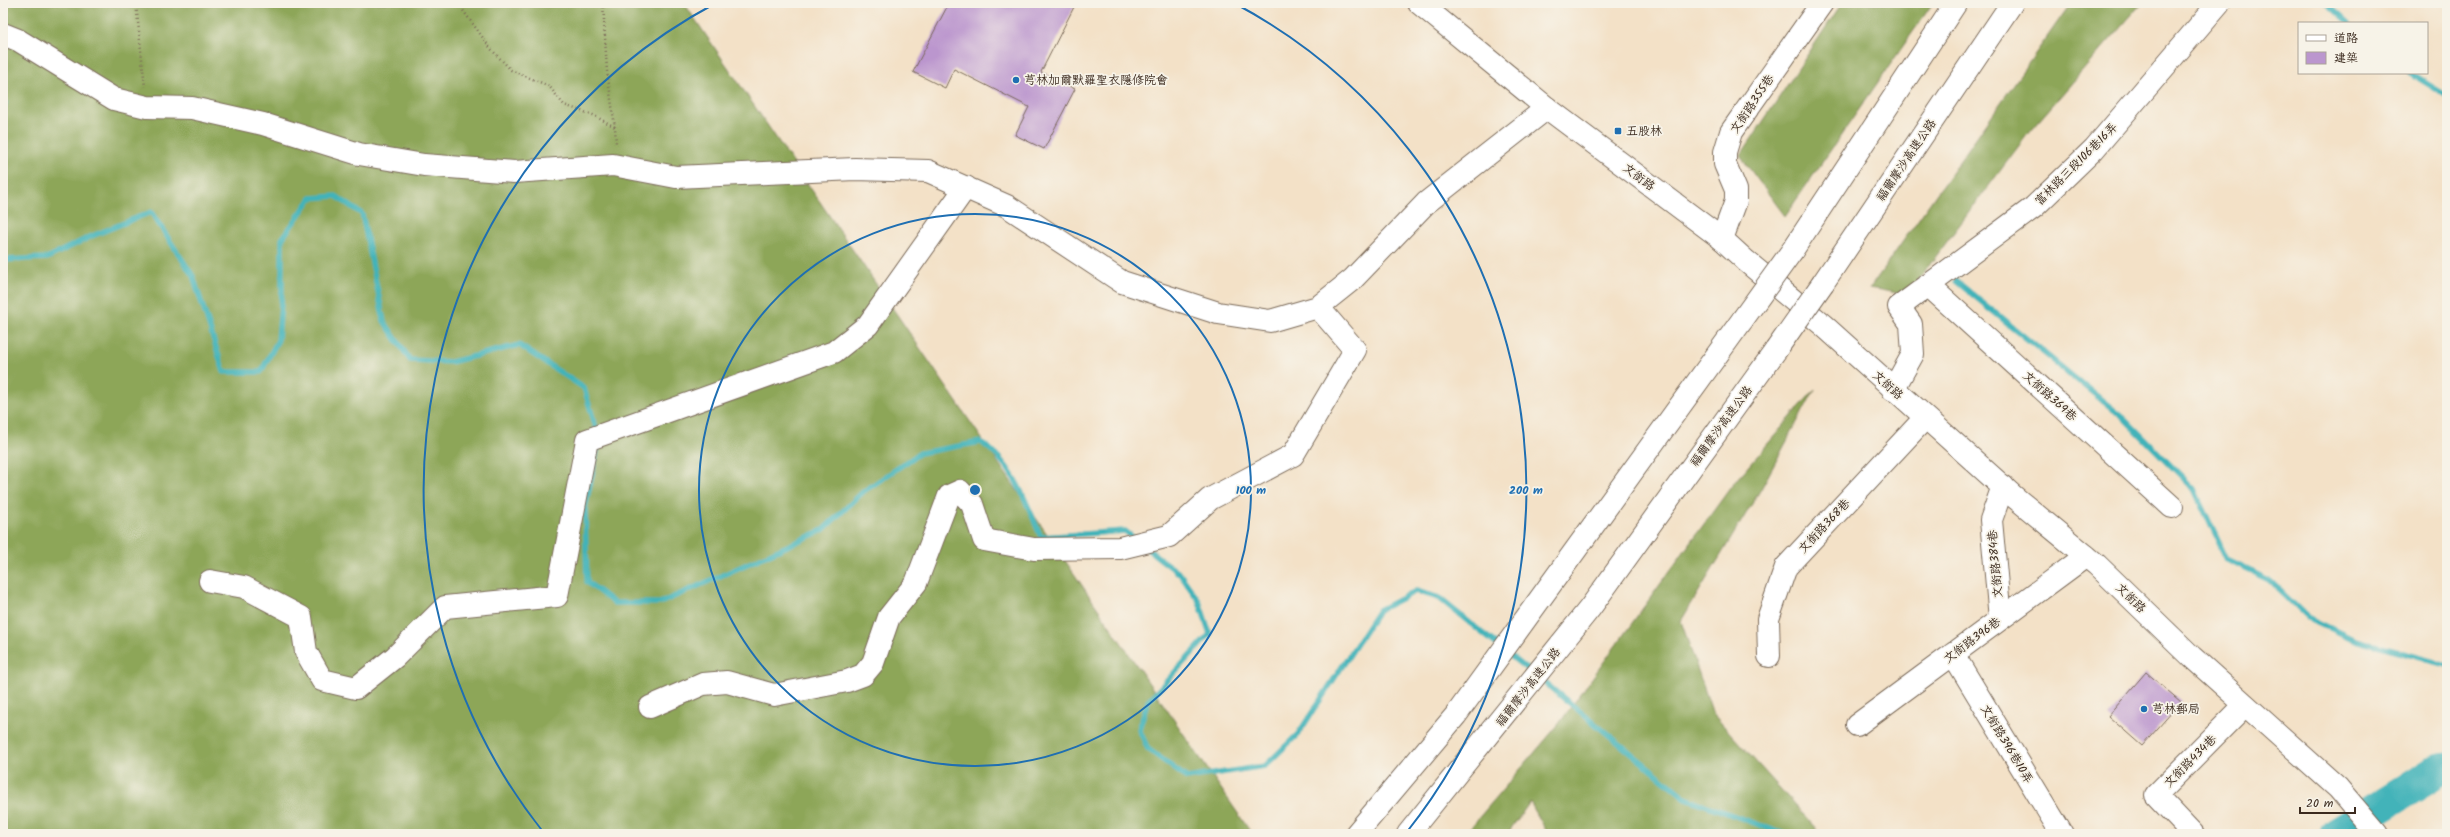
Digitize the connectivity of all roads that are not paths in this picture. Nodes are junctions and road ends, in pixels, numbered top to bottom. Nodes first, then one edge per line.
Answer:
1 (1419, 3) edge
2 (1822, 3) edge
3 (1956, 3) edge
4 (2012, 3) edge
5 (2219, 3) edge
6 (3, 34) edge
7 (1547, 108) junction
8 (966, 187) junction
9 (1722, 238) junction
10 (1928, 285) junction
11 (1318, 307) junction
12 (1893, 390) junction
13 (1925, 418) junction
14 (2003, 486) junction
15 (2172, 507) dead end
16 (2086, 556) junction
17 (210, 581) dead end
18 (2000, 619) junction
19 (1953, 654) junction
20 (1769, 656) dead end
21 (2245, 705) junction
22 (650, 707) dead end
23 (1857, 725) dead end
24 (1356, 834) edge
25 (1408, 834) edge
26 (2062, 834) edge
27 (2193, 834) edge
28 (2377, 834) edge

1 - 7 main road, 文銜路
2 - 9 main road, 文銜路355巷
3 - 24 main road, bridge
4 - 25 main road, 福爾摩沙高速公路, bridge
5 - 10 main road, 富林路三段106巷16弄
6 - 8 main road
7 - 9 main road, 文銜路
7 - 11 main road
8 - 11 main road
8 - 17 main road
9 - 12 main road, 文銜路
10 - 12 main road, 富林路三段106巷16弄
10 - 15 main road, 文銜路369巷
11 - 22 main road
12 - 13 main road, 文銜路
13 - 14 main road, 文銜路
13 - 20 main road, 文銜路368巷
14 - 16 main road, 文銜路
14 - 18 main road, 文銜路384巷
16 - 18 main road, 文銜路396巷
16 - 21 main road, 文銜路
18 - 19 main road, 文銜路396巷
19 - 23 main road, 文銜路396巷
19 - 26 main road, 文銜路396巷10弄
21 - 27 main road, 文銜路434巷
21 - 28 main road, 文銜路

